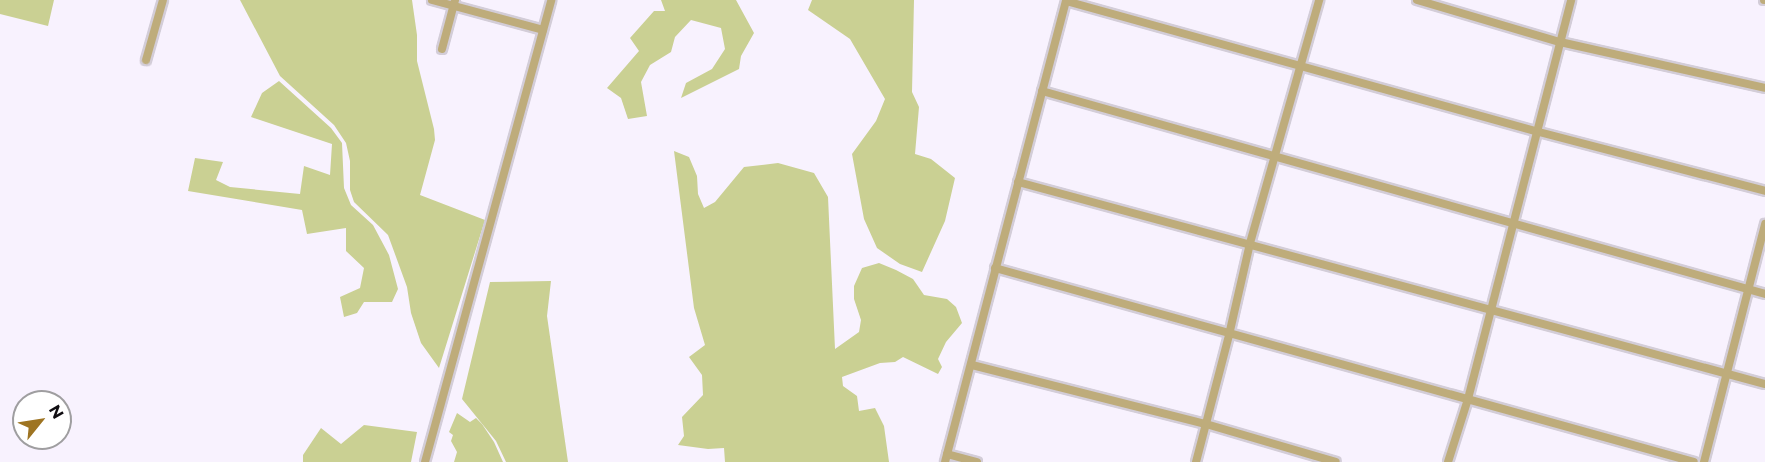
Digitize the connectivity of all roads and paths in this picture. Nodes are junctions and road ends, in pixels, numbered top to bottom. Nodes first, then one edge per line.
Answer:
1 (163, 0) edge
2 (432, 0) edge
3 (551, 0) edge
4 (1319, 0) edge
5 (1417, 0) edge
6 (1571, 0) edge
7 (1066, 1) edge
8 (454, 3) edge
9 (543, 30) junction
10 (1560, 42) junction
11 (442, 49) dead end
12 (146, 60) dead end
13 (1300, 64) junction
14 (1765, 88) edge
15 (1042, 92) junction
16 (1539, 132) junction
17 (1275, 158) junction
18 (1018, 182) junction
19 (1765, 191) edge
20 (1515, 224) junction
21 (1765, 224) edge
22 (1250, 243) junction
23 (995, 268) junction
24 (1750, 290) junction
25 (1765, 294) edge
26 (1492, 309) junction
27 (1229, 335) junction
28 (972, 365) junction
29 (1727, 374) junction
30 (1765, 384) edge
31 (1468, 399) junction
32 (1206, 424) junction
33 (946, 458) edge
34 (425, 462) edge
35 (977, 462) edge
36 (1196, 462) edge
37 (1336, 462) edge
38 (1448, 462) edge
39 (1694, 462) edge
40 (1704, 462) edge

1 - 12 street
2 - 8 street
3 - 9 street
4 - 13 street
5 - 10 street
6 - 10 street
7 - 13 street
7 - 15 street
8 - 9 street
8 - 11 street
9 - 34 street
10 - 14 street
10 - 16 street
13 - 16 street
13 - 17 street
15 - 17 street
15 - 18 street
16 - 19 street
16 - 20 street
17 - 20 street
17 - 22 street
18 - 22 street
18 - 23 street
20 - 24 street
20 - 26 street
21 - 24 street
22 - 26 street
22 - 27 street
23 - 27 street
23 - 28 street
24 - 25 street
24 - 29 street
26 - 29 street
26 - 31 street
27 - 31 street
27 - 32 street
28 - 32 street
28 - 33 street
29 - 30 street
29 - 40 street
31 - 38 street
31 - 39 street
32 - 36 street
32 - 37 street
33 - 35 street

